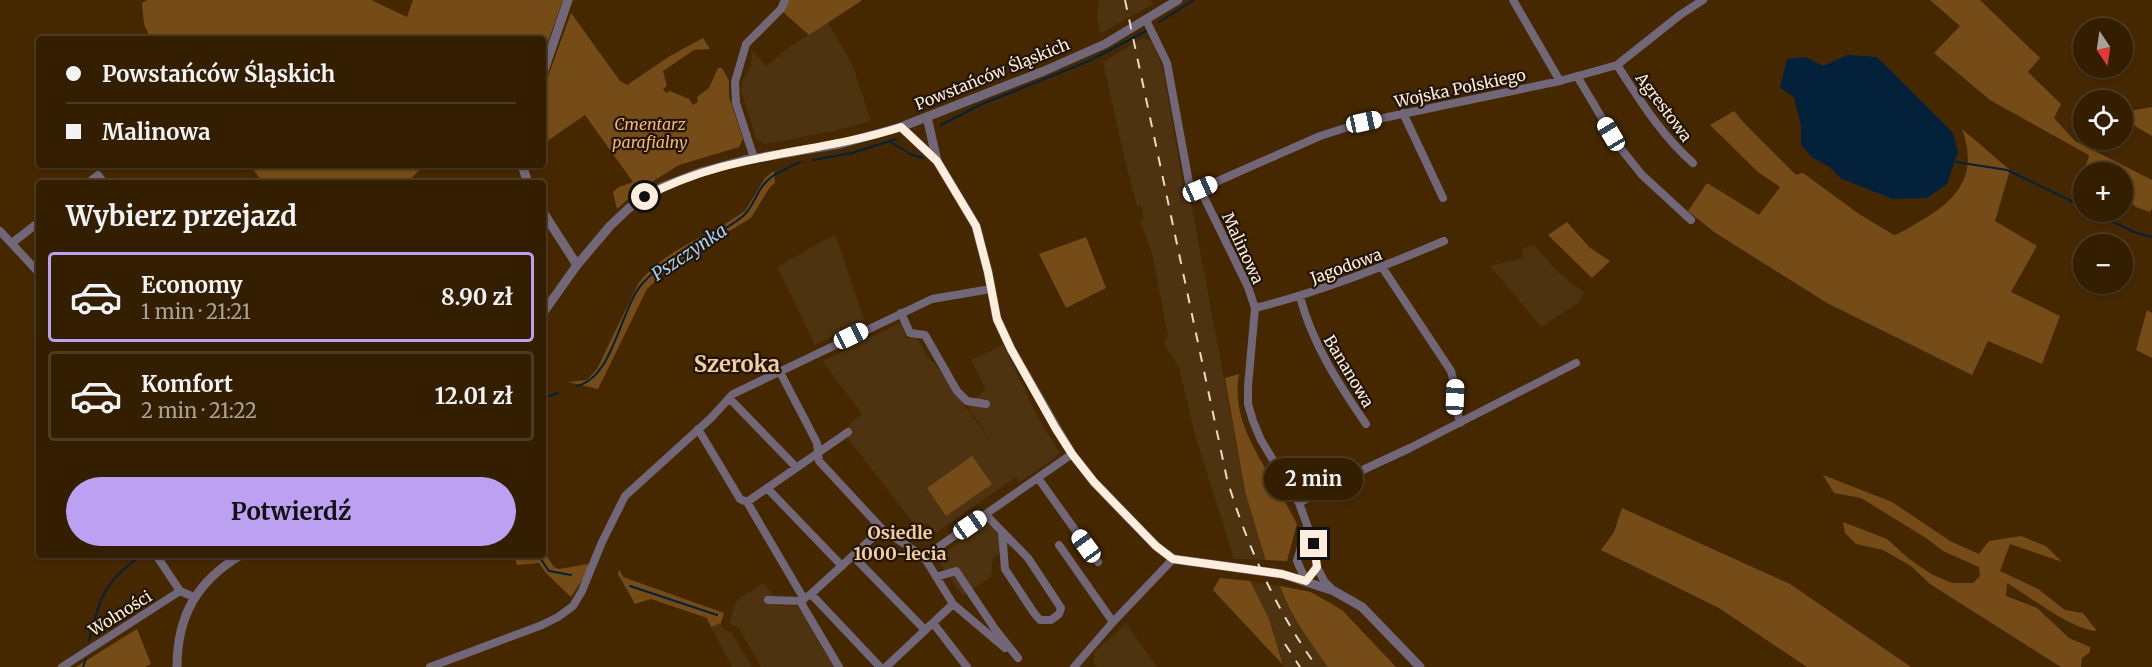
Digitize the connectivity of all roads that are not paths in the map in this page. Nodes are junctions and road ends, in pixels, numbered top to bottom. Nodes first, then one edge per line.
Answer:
1 (568, 0) edge
2 (785, 0) edge
3 (1178, 0) edge
4 (1513, 0) edge
5 (1703, 0) edge
6 (1146, 20) junction
7 (546, 64) edge
8 (1617, 65) junction
9 (1577, 76) junction
10 (1560, 81) junction
11 (1403, 113) junction
12 (927, 117) junction
13 (901, 127) junction
14 (753, 158) junction
15 (937, 161) junction
16 (1693, 163) dead end
17 (1200, 189) junction
18 (1443, 198) dead end
19 (546, 217) edge
20 (1691, 220) dead end
21 (36, 224) edge
22 (0, 231) edge
23 (1444, 241) dead end
24 (12, 243) junction
25 (577, 265) junction
26 (1382, 267) junction
27 (36, 270) edge
28 (991, 289) junction
29 (1300, 297) junction
30 (1255, 308) junction
31 (546, 309) edge
32 (901, 313) junction
33 (1576, 363) dead end
34 (780, 372) junction
35 (729, 398) junction
36 (986, 404) dead end
37 (1460, 423) junction
38 (1366, 424) dead end
39 (698, 429) junction
40 (848, 432) dead end
41 (819, 453) junction
42 (1072, 454) junction
43 (796, 467) junction
44 (1038, 478) junction
45 (767, 488) junction
46 (747, 502) junction
47 (1299, 503) junction
48 (986, 515) junction
49 (1306, 527) junction
50 (882, 530) junction
51 (1002, 532) junction
52 (1059, 545) dead end
53 (853, 555) junction
54 (924, 557) junction
55 (158, 558) edge
56 (236, 558) edge
57 (1173, 559) junction
58 (1297, 561) junction
59 (1098, 562) dead end
60 (842, 566) junction
61 (1317, 567) junction
62 (1282, 574) junction
63 (936, 577) junction
64 (1306, 581) junction
65 (180, 591) junction
66 (1335, 591) junction
67 (194, 597) junction
68 (805, 598) junction
69 (768, 600) dead end
70 (953, 604) junction
71 (1113, 622) junction
72 (933, 623) junction
73 (925, 630) junction
74 (892, 665) edge
75 (62, 667) edge
76 (177, 667) edge
77 (430, 667) edge
78 (839, 667) edge
79 (880, 667) edge
80 (967, 667) edge
81 (1074, 667) edge
82 (1420, 667) edge

1 - 7 street
2 - 14 street
3 - 6 street, Powstańców Śląskich
4 - 10 street, Wojska Polskiego
5 - 8 street, Wojska Polskiego
6 - 12 street, Powstańców Śląskich
6 - 17 street, Malinowa
8 - 9 street, Wojska Polskiego
8 - 16 street, Agrestowa
9 - 10 street, Wojska Polskiego
9 - 20 street
10 - 11 street, Wojska Polskiego
11 - 17 street, Wojska Polskiego
11 - 18 street
12 - 13 street, Powstańców Śląskich
12 - 15 street
13 - 14 street, Powstańców Śląskich
13 - 15 street
14 - 25 street, Powstańców Śląskich
15 - 28 street
17 - 30 street, Malinowa
19 - 25 street
21 - 24 street
22 - 24 street
23 - 26 street, Jagodowa
24 - 27 street
25 - 31 street, Powstańców Śląskich
26 - 29 street, Jagodowa
26 - 37 street
28 - 32 street
28 - 42 street
29 - 30 street, Jagodowa
29 - 38 street, Bananowa
30 - 47 street, Malinowa
32 - 34 street
32 - 36 street
33 - 37 street
34 - 35 street
34 - 41 street
35 - 39 street
35 - 43 street
37 - 47 street
39 - 46 street
39 - 77 street
40 - 41 street
41 - 43 street
41 - 50 street
42 - 44 street
42 - 57 street
43 - 45 street
44 - 48 street
44 - 59 street
45 - 46 street
45 - 60 street
46 - 68 street
47 - 49 street, Malinowa
48 - 51 street
48 - 54 street
49 - 58 street
49 - 61 street, Malinowa
50 - 53 street
50 - 54 street
51 - 51 street
52 - 71 street
53 - 60 street
53 - 73 street
54 - 63 street
55 - 65 street
56 - 67 street
57 - 62 street
57 - 71 street
58 - 62 street
58 - 64 street
60 - 68 street
61 - 64 street
61 - 66 street
62 - 64 street
63 - 70 street
63 - 70 street
64 - 66 street
65 - 67 street
65 - 75 street, Wolności
66 - 82 street
67 - 76 street
68 - 69 street
68 - 78 street
68 - 79 street
70 - 72 street
71 - 81 street
72 - 73 street
72 - 80 street
73 - 74 street

